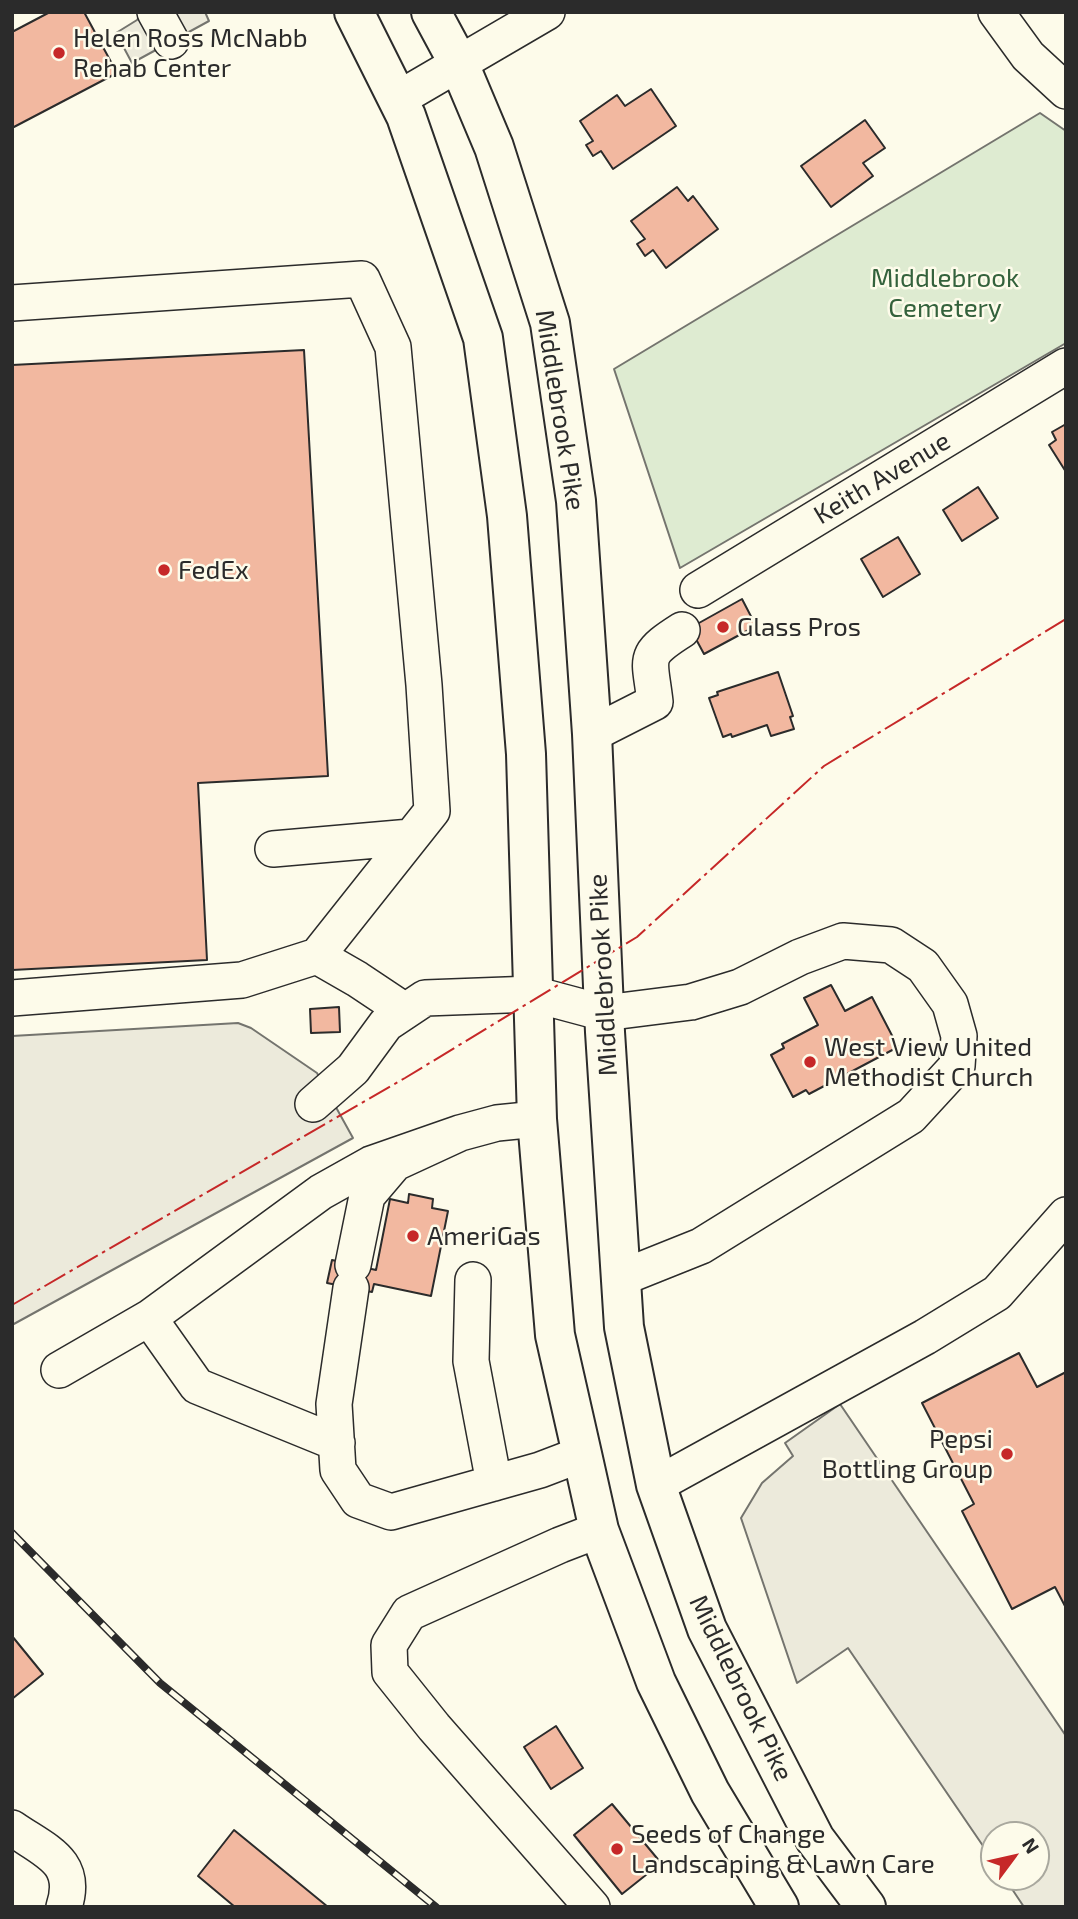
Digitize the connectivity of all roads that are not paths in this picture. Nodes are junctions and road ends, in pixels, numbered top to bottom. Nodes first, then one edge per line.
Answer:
1 (354, 12) edge
2 (431, 12) edge
3 (547, 12) edge
4 (996, 12) edge
5 (459, 64) junction
6 (1066, 91) edge
7 (398, 99) junction
8 (12, 303) edge
9 (1066, 366) edge
10 (698, 590) dead end
11 (682, 630) dead end
12 (592, 734) junction
13 (411, 837) junction
14 (273, 849) dead end
15 (317, 956) junction
16 (533, 993) junction
17 (12, 998) edge
18 (405, 1011) junction
19 (604, 1013) junction
20 (313, 1104) dead end
21 (537, 1119) junction
22 (460, 1133) junction
23 (1066, 1215) edge
24 (621, 1278) junction
25 (473, 1280) dead end
26 (149, 1318) junction
27 (59, 1370) dead end
28 (337, 1444) junction
29 (582, 1454) junction
30 (494, 1483) junction
31 (656, 1485) junction
32 (599, 1530) junction
33 (12, 1828) edge
34 (64, 1907) edge
35 (592, 1907) edge
36 (779, 1907) edge
37 (866, 1907) edge

1 - 7 main road
2 - 5 main road, Middlebrook Pike
3 - 5 street
4 - 6 street
5 - 7 street
5 - 12 main road, Middlebrook Pike
7 - 16 main road
8 - 13 street
9 - 10 street, Keith Avenue
11 - 12 street
12 - 19 main road, Middlebrook Pike
13 - 14 street
13 - 15 street
15 - 17 street
15 - 18 street
16 - 18 street
16 - 19 street
16 - 21 main road
18 - 20 street
19 - 24 main road, Middlebrook Pike
19 - 24 street
21 - 22 street
21 - 29 main road
22 - 26 street
22 - 28 street
23 - 31 street
24 - 31 main road, Middlebrook Pike
25 - 30 street
26 - 27 street
26 - 28 street
28 - 30 street
29 - 30 street
29 - 32 main road
31 - 37 main road, Middlebrook Pike
32 - 35 street
32 - 36 main road
33 - 34 street

